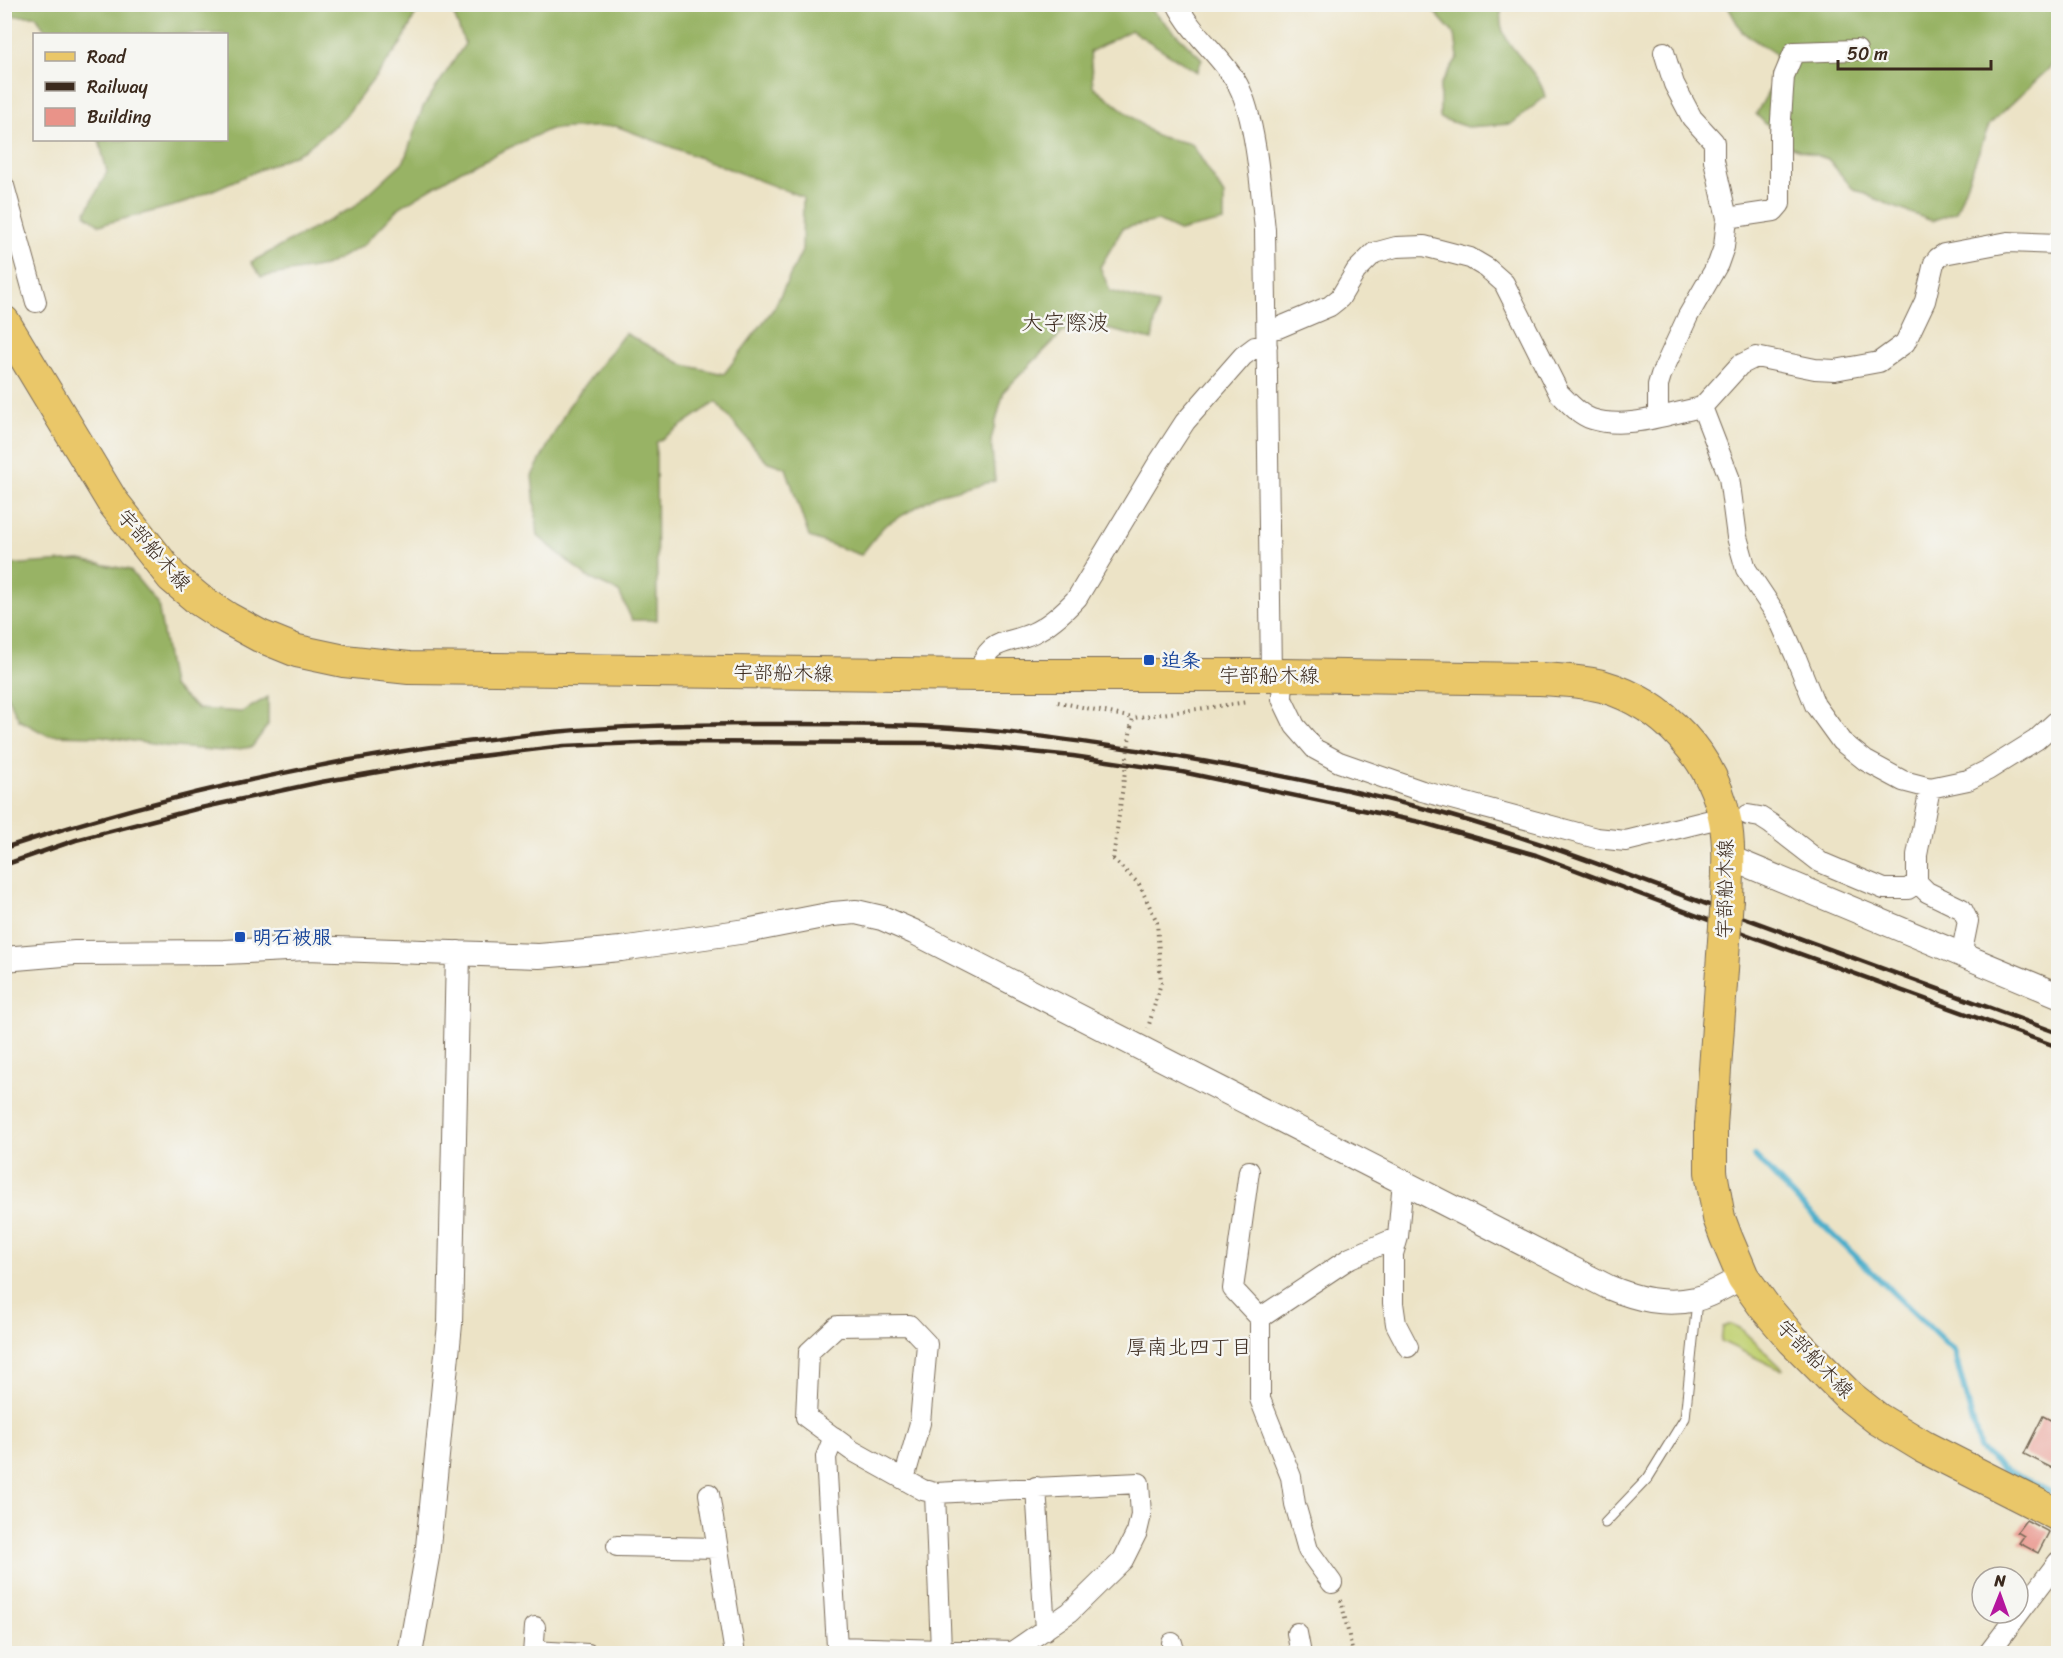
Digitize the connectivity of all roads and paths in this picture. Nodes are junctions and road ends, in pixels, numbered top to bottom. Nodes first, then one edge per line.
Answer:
1 (1177, 4) edge
2 (1857, 50) dead end
3 (1664, 52) dead end
4 (4, 186) edge
5 (1727, 218) junction
6 (2058, 244) edge
7 (36, 302) dead end
8 (4, 322) edge
9 (1267, 337) junction
10 (1702, 407) junction
11 (1658, 416) junction
12 (978, 675) junction
13 (1279, 683) junction
14 (2058, 720) edge
15 (1930, 788) junction
16 (1748, 815) dead end
17 (1711, 820) dead end
18 (1728, 857) junction
19 (1917, 882) junction
20 (458, 953) junction
21 (1961, 956) junction
22 (4, 959) edge
23 (2058, 995) edge
24 (1143, 1049) junction
25 (1249, 1171) dead end
26 (1402, 1180) junction
27 (1398, 1237) junction
28 (1743, 1277) junction
29 (1697, 1299) junction
30 (1260, 1318) junction
31 (1408, 1347) dead end
32 (834, 1437) junction
33 (904, 1479) junction
34 (1036, 1487) junction
35 (935, 1493) junction
36 (709, 1494) dead end
37 (2058, 1515) edge
38 (1605, 1523) dead end
39 (617, 1546) dead end
40 (718, 1548) junction
41 (2058, 1562) edge
42 (1332, 1583) joint
43 (535, 1627) dead end
44 (1045, 1629) junction
45 (1297, 1633) dead end
46 (941, 1650) junction
47 (533, 1652) edge
48 (410, 1653) edge
49 (588, 1653) edge
50 (735, 1653) edge
51 (1012, 1653) edge
52 (1300, 1653) edge
53 (1353, 1653) edge
54 (1988, 1653) edge

1 - 9 street
2 - 5 street
3 - 5 street
4 - 7 street
5 - 11 street
6 - 10 street
8 - 12 main road, 宇部船木線
9 - 11 street
9 - 12 street
9 - 13 street
10 - 11 street
10 - 15 street
12 - 13 main road, 宇部船木線
13 - 17 street
13 - 18 main road, 宇部船木線
13 - 24 path, bridge
14 - 15 street
15 - 19 street
16 - 19 street
18 - 21 street
18 - 28 main road, 宇部船木線, bridge
19 - 21 street
20 - 22 street
20 - 24 street
20 - 48 street
21 - 23 street
24 - 26 street
25 - 30 street
26 - 27 street
26 - 29 street
27 - 30 street
27 - 31 street
28 - 29 street
28 - 37 main road, 宇部船木線
29 - 38 lane
30 - 42 street
32 - 33 street
32 - 33 street
32 - 46 street
33 - 35 street
34 - 35 street
34 - 44 street
34 - 44 street
35 - 46 street
36 - 40 street
39 - 40 street
40 - 50 street
41 - 54 street
42 - 53 path
43 - 47 street
44 - 51 street
45 - 52 street
46 - 51 street
47 - 49 street

